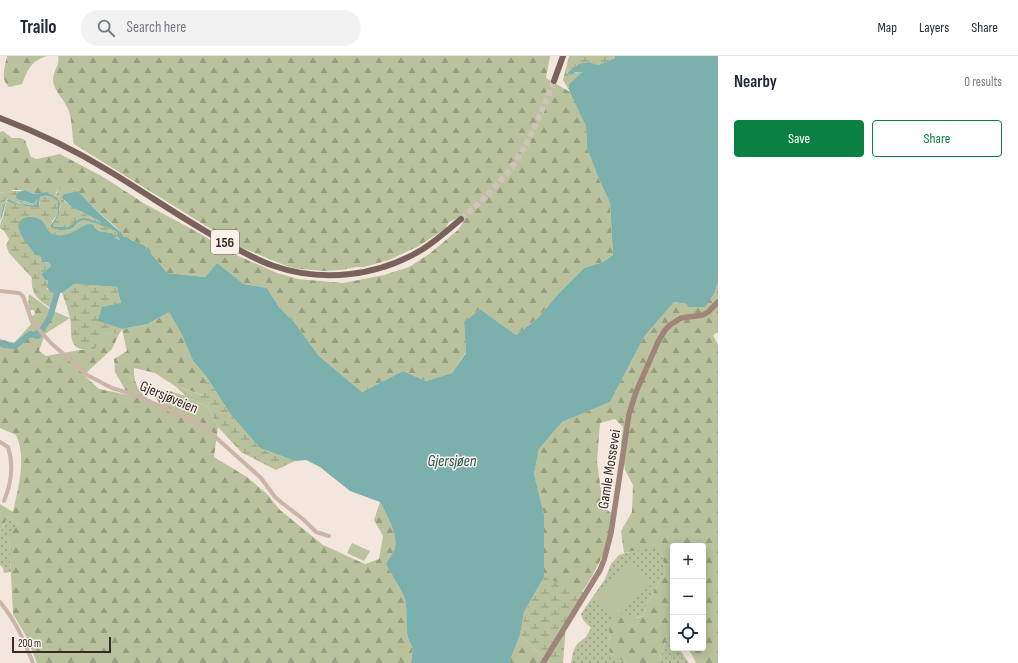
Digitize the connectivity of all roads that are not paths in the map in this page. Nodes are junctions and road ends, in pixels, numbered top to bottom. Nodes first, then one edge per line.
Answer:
1 (563, 56) edge
2 (554, 81) tunnel mouth
3 (0, 118) edge
4 (461, 219) tunnel mouth
5 (0, 291) edge
6 (718, 302) edge
7 (0, 442) edge
8 (4, 501) dead end
9 (329, 536) dead end
10 (0, 602) edge
11 (33, 663) edge
12 (543, 663) edge

1 - 2 main road
3 - 4 main road, 156
5 - 9 street, Gjersjøveien
6 - 12 main road, Gamle Mossevei
7 - 8 street
10 - 11 street

